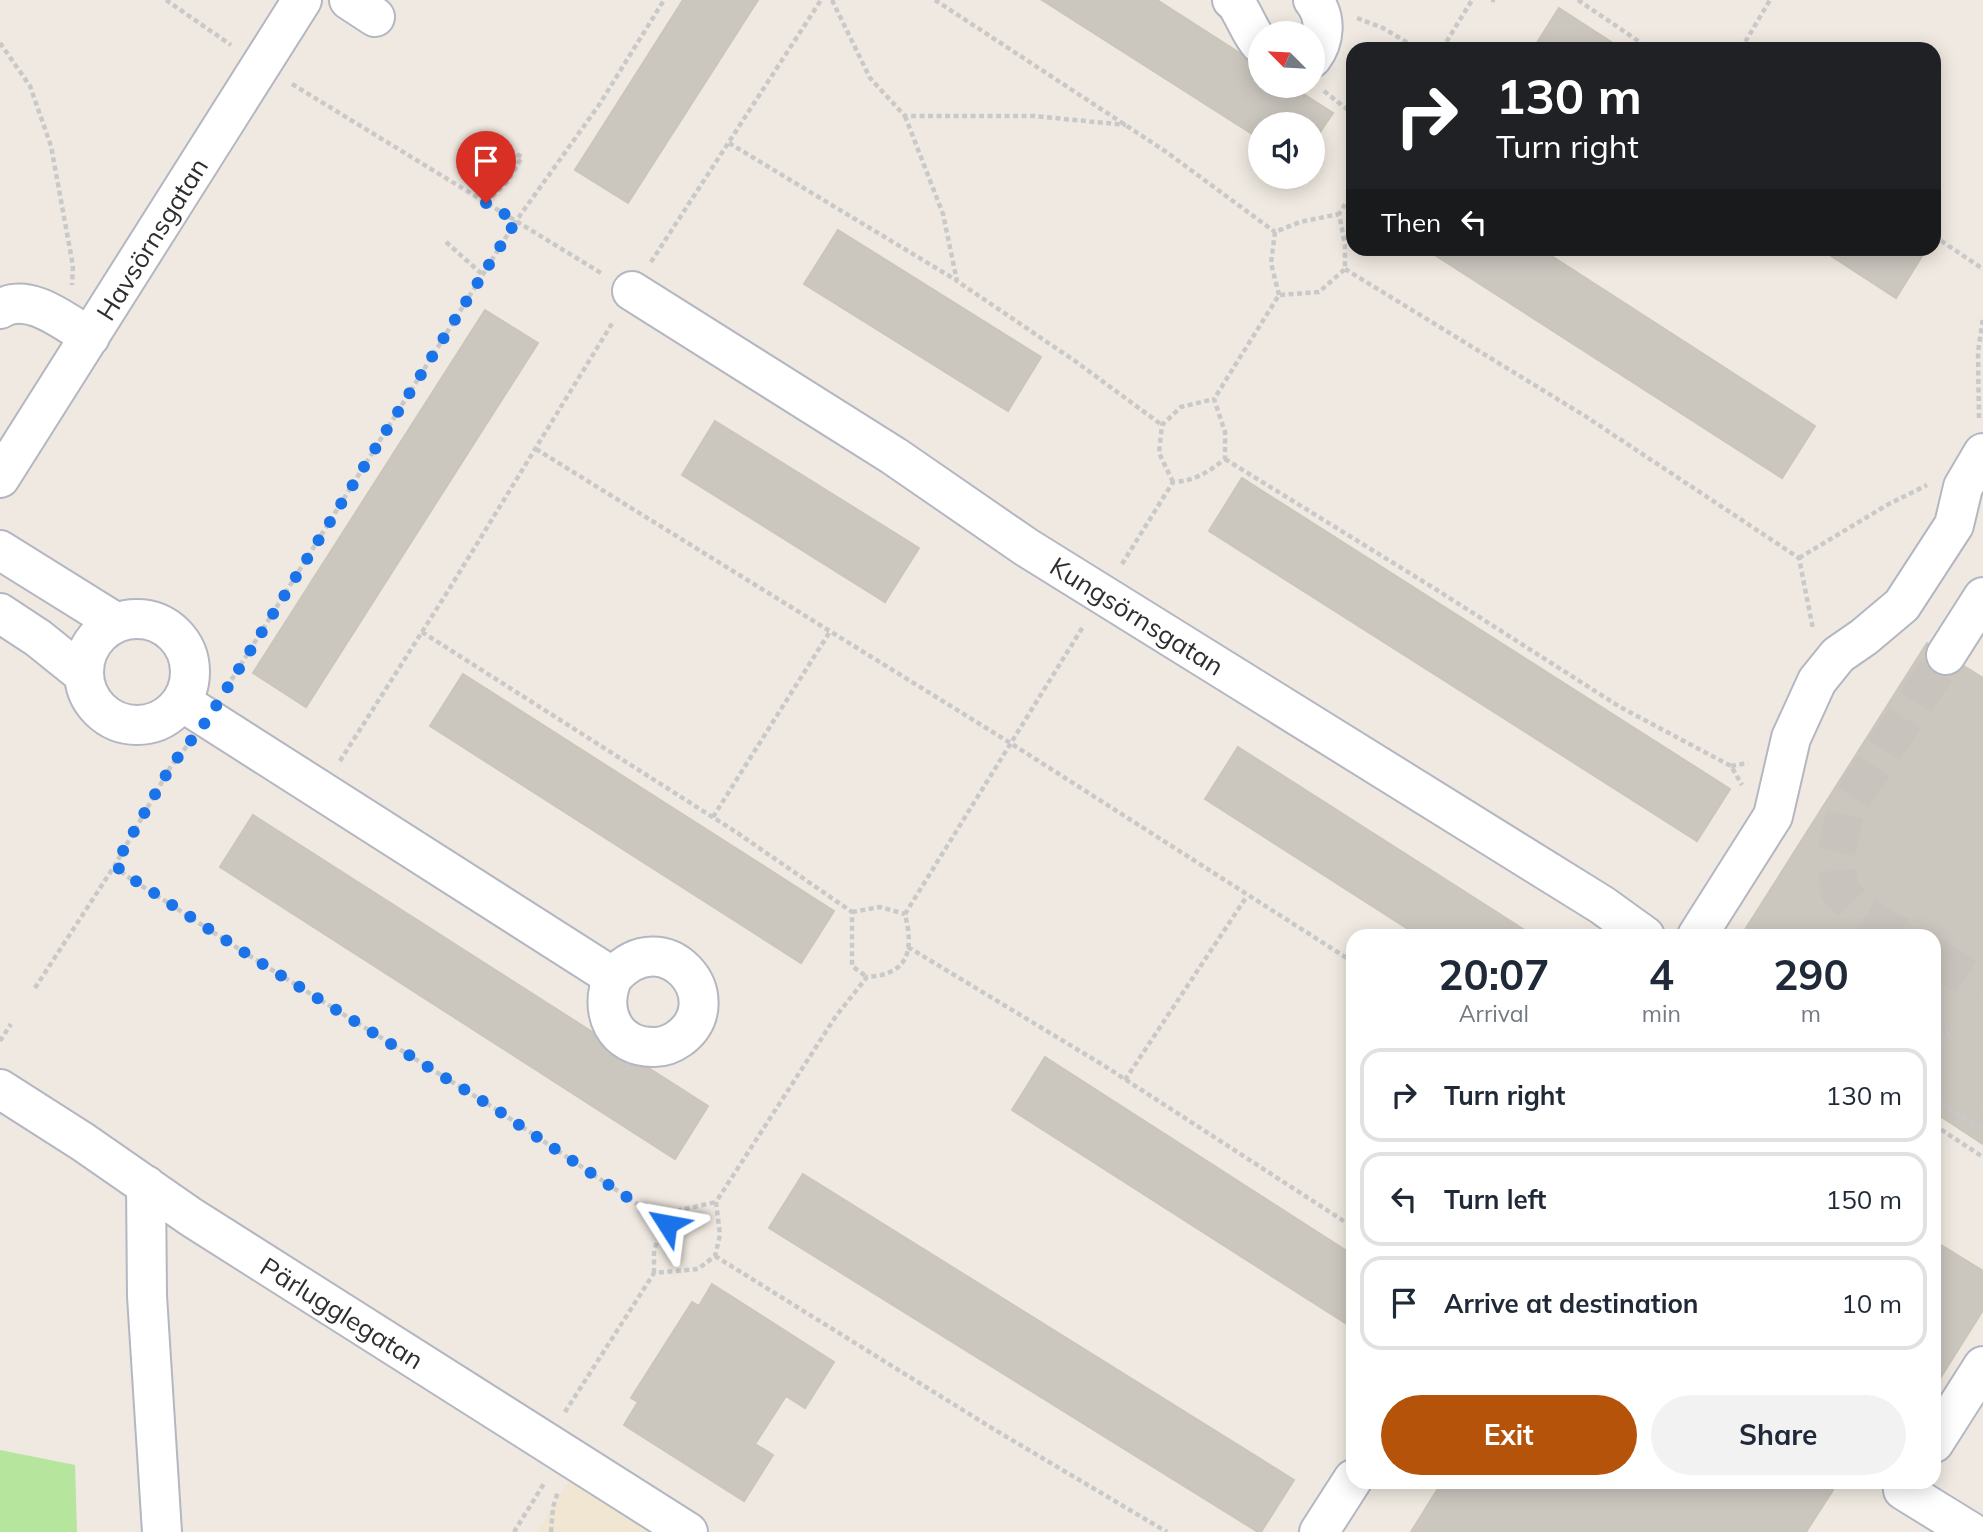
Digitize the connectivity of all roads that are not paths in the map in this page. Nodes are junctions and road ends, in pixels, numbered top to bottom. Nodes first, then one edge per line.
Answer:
1 (302, 0) edge
2 (1237, 1) edge
3 (1248, 28) edge
4 (632, 291) road end
5 (0, 309) edge
6 (90, 337) junction
7 (1981, 456) edge
8 (0, 478) edge
9 (0, 550) edge
10 (1983, 597) edge
11 (0, 613) edge
12 (117, 623) junction
13 (1945, 654) tunnel mouth
14 (84, 675) junction
15 (195, 711) junction
16 (1635, 929) edge
17 (1700, 929) edge
18 (613, 976) dead end
19 (0, 1089) edge
20 (146, 1185) junction
21 (1983, 1366) edge
22 (1941, 1432) edge
23 (1347, 1489) edge
24 (1904, 1489) edge
25 (162, 1532) edge
26 (688, 1532) edge
27 (1320, 1532) edge
28 (1971, 1532) edge

1 - 6 street, Havsörnsgatan
2 - 3 street
4 - 16 street, Kungsörnsgatan
5 - 6 street
6 - 8 street, Havsörnsgatan
7 - 17 street
9 - 12 street
10 - 13 street
11 - 14 street
12 - 14 street
12 - 15 street
14 - 15 street
15 - 18 street
19 - 20 street, Pärlugglegatan
20 - 25 street
20 - 26 street, Pärlugglegatan
21 - 22 street
23 - 27 street
24 - 28 street

